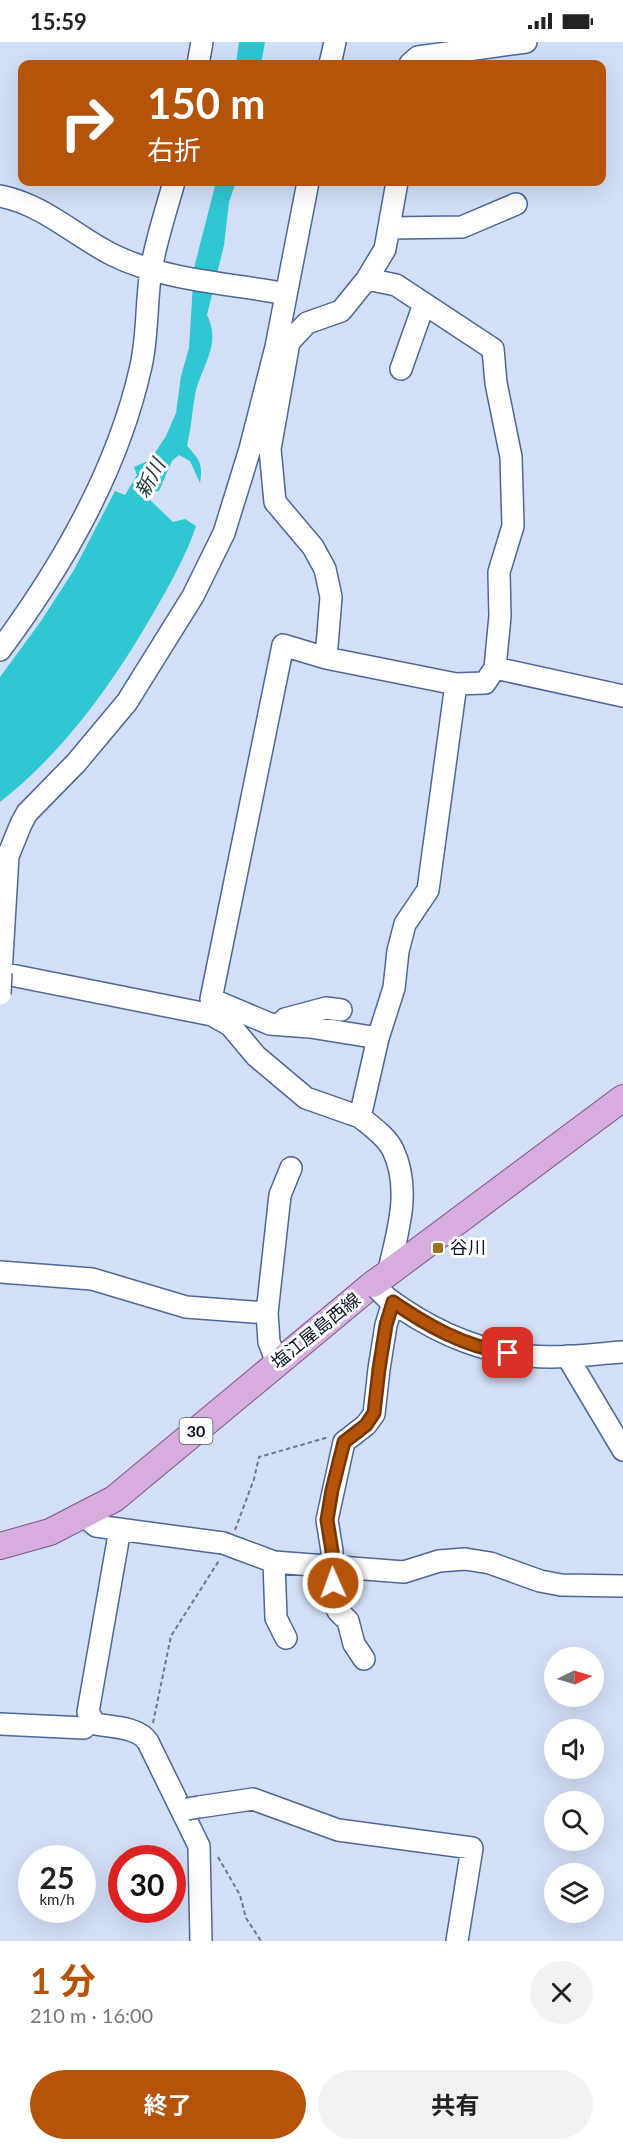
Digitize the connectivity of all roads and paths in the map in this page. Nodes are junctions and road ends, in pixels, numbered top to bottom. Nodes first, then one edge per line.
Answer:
1 (202, 42) edge
2 (334, 42) edge
3 (344, 42) edge
4 (526, 42) edge
5 (419, 54) edge
6 (199, 60) edge
7 (331, 60) edge
8 (341, 60) edge
9 (173, 186) edge
10 (307, 186) edge
11 (317, 186) edge
12 (396, 186) edge
13 (0, 196) edge
14 (516, 204) dead end
15 (389, 228) junction
16 (156, 271) junction
17 (300, 277) dead end
18 (367, 279) junction
19 (280, 293) junction
20 (424, 304) junction
21 (401, 369) dead end
22 (0, 650) edge
23 (326, 658) junction
24 (495, 668) junction
25 (456, 684) junction
26 (623, 696) edge
27 (4, 857) edge
28 (1, 973) edge
29 (0, 994) edge
30 (341, 1010) dead end
31 (212, 1015) junction
32 (270, 1024) junction
33 (378, 1038) junction
34 (623, 1098) edge
35 (360, 1117) junction
36 (291, 1168) dead end
37 (0, 1272) edge
38 (385, 1287) junction
39 (267, 1313) junction
40 (623, 1352) edge
41 (567, 1356) junction
42 (276, 1363) junction
43 (623, 1450) edge
44 (84, 1516) junction
45 (120, 1529) junction
46 (0, 1546) edge
47 (274, 1562) junction
48 (333, 1568) junction
49 (623, 1586) edge
50 (286, 1638) dead end
51 (364, 1659) dead end
52 (91, 1719) junction
53 (0, 1724) edge
54 (189, 1809) junction
55 (201, 1941) edge
56 (457, 1941) edge

1 - 6 street
2 - 7 street
3 - 8 street
4 - 5 street
9 - 16 street
10 - 19 street
11 - 17 street
12 - 15 street
13 - 16 street
14 - 15 street
15 - 18 street
16 - 19 street
16 - 22 street
18 - 20 street
18 - 23 street
19 - 27 street
20 - 21 street
20 - 24 street
23 - 25 street
23 - 32 street
24 - 25 street
24 - 26 street
25 - 33 street
27 - 28 street
28 - 29 street, bridge
28 - 31 street
30 - 32 street
31 - 32 street
31 - 35 street
32 - 33 street
33 - 35 street
34 - 38 main road, 塩江屋島西線 / 30
35 - 38 street
36 - 39 street
37 - 39 street
38 - 41 street
38 - 42 main road, 塩江屋島西線 / 30
38 - 48 street
39 - 42 street
40 - 41 street
41 - 43 street
42 - 44 main road, 塩江屋島西線 / 30
44 - 45 street
44 - 46 main road, 塩江屋島西線 / 30
45 - 47 street
45 - 52 street
47 - 48 street
47 - 50 street
48 - 49 street
48 - 51 street
52 - 53 street
52 - 54 street
54 - 55 street
54 - 56 street

